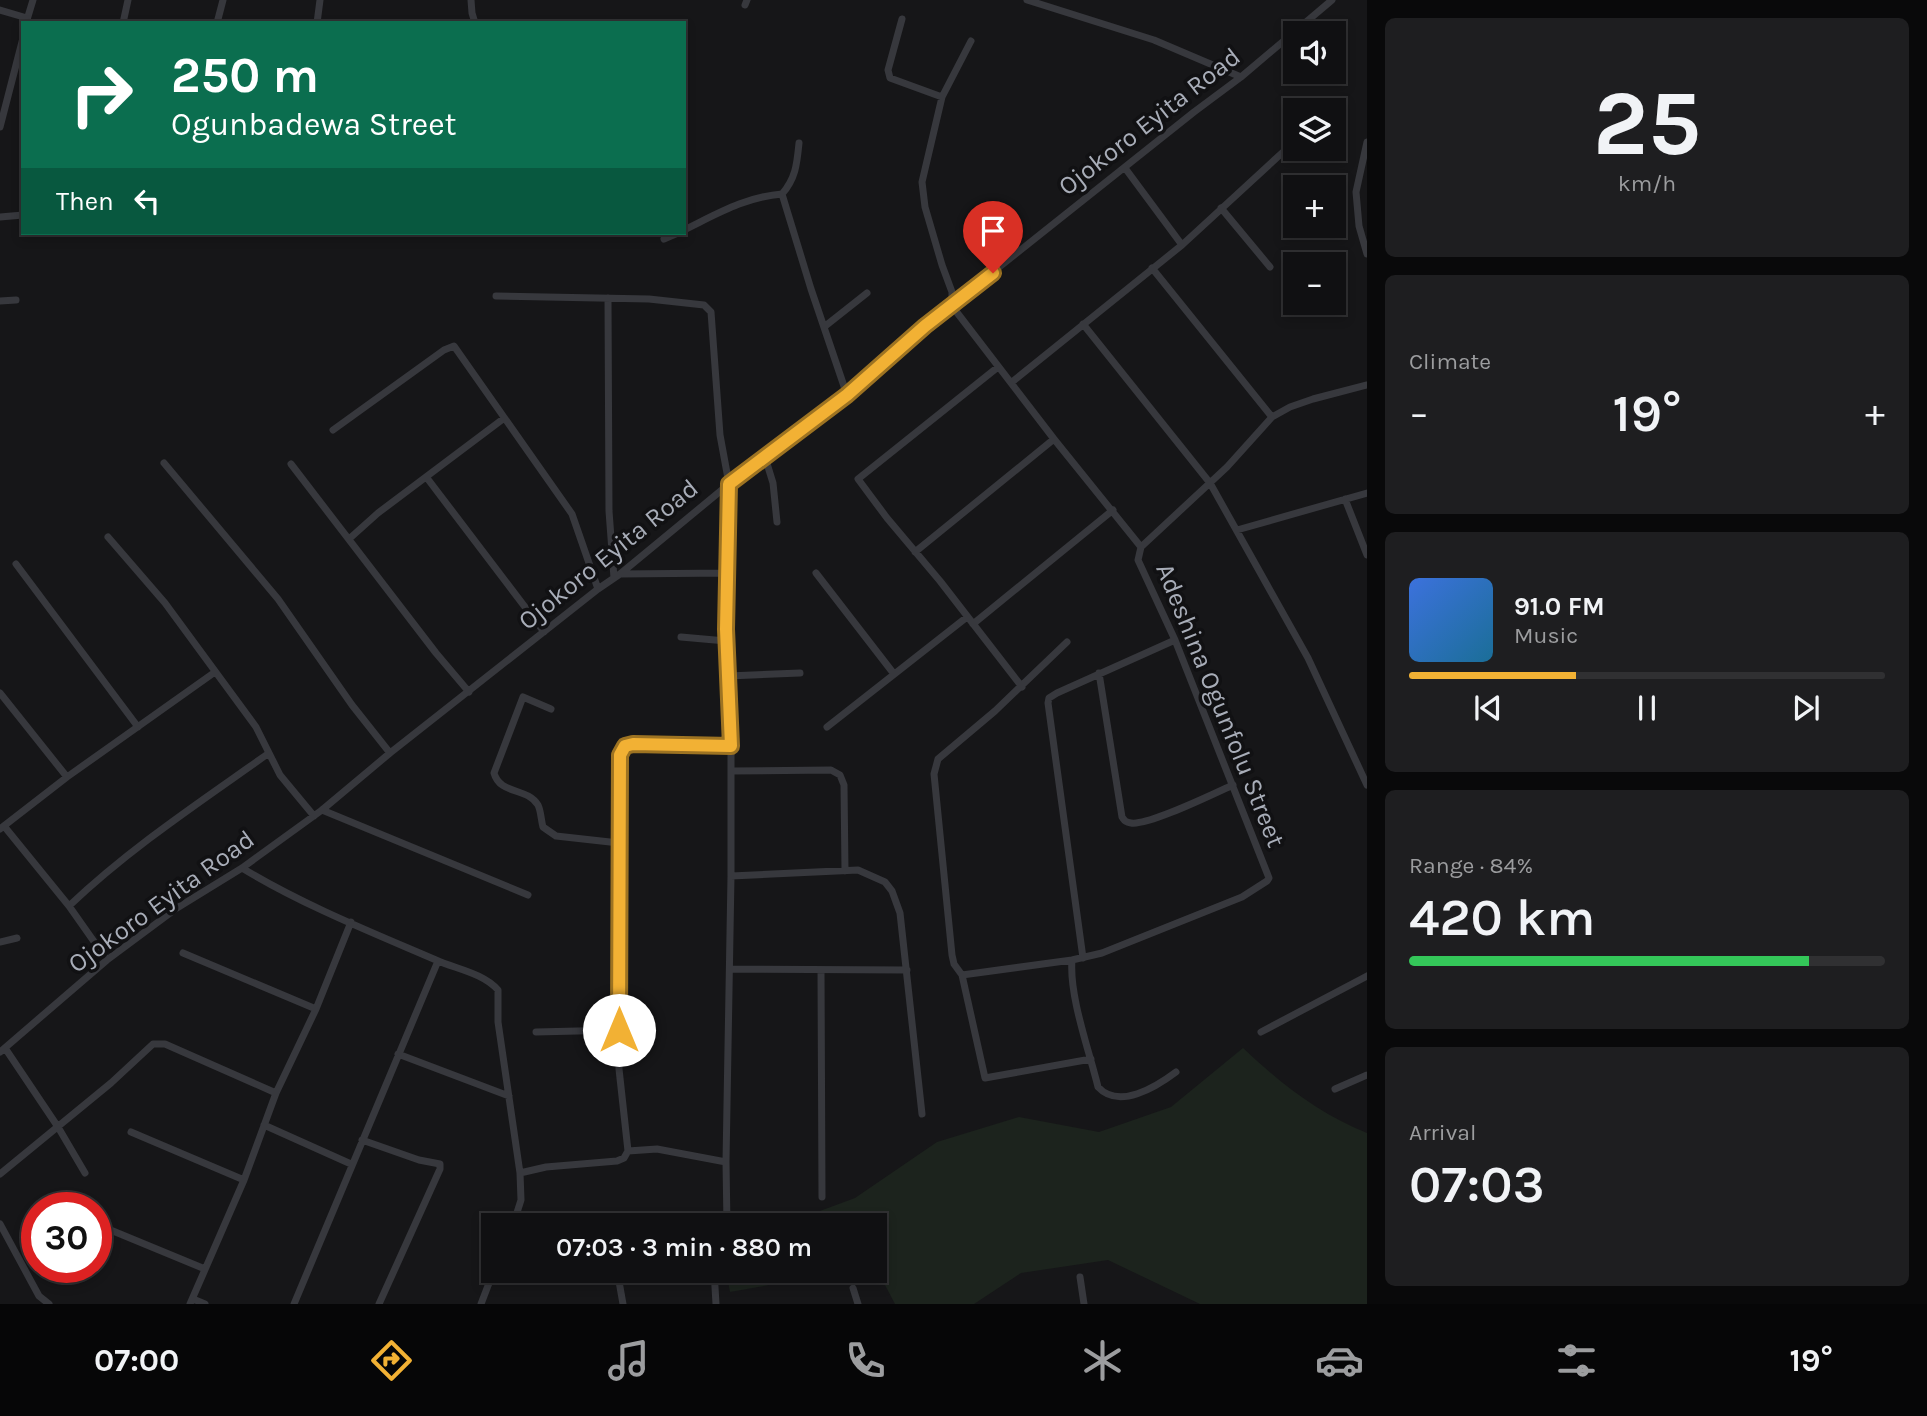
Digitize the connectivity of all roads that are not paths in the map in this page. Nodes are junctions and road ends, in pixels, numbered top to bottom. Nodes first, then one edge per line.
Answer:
1 (33, 0) edge
2 (128, 0) edge
3 (223, 0) edge
4 (320, 0) edge
5 (471, 0) edge
6 (1027, 0) edge
7 (1332, 0) edge
8 (0, 10) edge
9 (902, 19) dead end
10 (27, 20) edge
11 (123, 21) edge
12 (218, 21) edge
13 (317, 21) edge
14 (474, 21) edge
15 (971, 41) dead end
16 (21, 45) edge
17 (1241, 77) junction
18 (942, 97) junction
19 (3, 106) edge
20 (0, 127) edge
21 (1367, 142) edge
22 (799, 143) dead end
23 (1282, 153) dead end
24 (1125, 168) junction
25 (782, 194) junction
26 (1221, 208) junction
27 (21, 215) edge
28 (0, 217) edge
29 (686, 229) edge
30 (673, 235) edge
31 (664, 239) dead end
32 (1182, 245) junction
33 (1367, 254) edge
34 (1270, 267) dead end
35 (1152, 268) junction
36 (867, 293) dead end
37 (496, 296) dead end
38 (608, 298) junction
39 (16, 300) dead end
40 (0, 301) edge
41 (952, 306) junction
42 (1083, 324) junction
43 (824, 327) junction
44 (998, 367) junction
45 (1012, 382) junction
46 (1367, 384) edge
47 (847, 395) junction
48 (1272, 417) junction
49 (503, 419) junction
50 (333, 430) dead end
51 (1054, 439) junction
52 (765, 457) junction
53 (164, 463) dead end
54 (291, 464) dead end
55 (427, 478) junction
56 (1210, 482) junction
57 (729, 484) junction
58 (1367, 493) edge
59 (1345, 499) junction
60 (1113, 510) junction
61 (777, 522) dead end
62 (1237, 530) junction
63 (108, 537) dead end
64 (349, 539) junction
65 (1141, 547) junction
66 (915, 552) junction
67 (1367, 555) edge
68 (16, 564) dead end
69 (727, 573) junction
70 (816, 573) dead end
71 (617, 576) junction
72 (598, 589) junction
73 (967, 617) junction
74 (973, 624) junction
75 (544, 632) junction
76 (681, 637) dead end
77 (1175, 640) junction
78 (726, 641) junction
79 (1067, 642) dead end
80 (215, 672) junction
81 (800, 673) dead end
82 (1099, 673) junction
83 (894, 674) junction
84 (728, 676) junction
85 (1022, 687) junction
86 (469, 692) junction
87 (0, 693) edge
88 (9, 704) junction
89 (551, 709) dead end
90 (0, 711) edge
91 (138, 727) junction
92 (827, 727) dead end
93 (731, 746) junction
94 (269, 753) junction
95 (390, 753) junction
96 (731, 771) junction
97 (67, 777) junction
98 (1233, 785) junction
99 (1367, 785) edge
100 (322, 810) junction
101 (314, 816) junction
102 (2, 827) edge
103 (619, 843) junction
104 (242, 868) junction
105 (845, 871) junction
106 (731, 876) junction
107 (528, 895) dead end
108 (69, 906) junction
109 (351, 922) junction
110 (17, 938) dead end
111 (0, 942) edge
112 (183, 953) dead end
113 (1083, 958) junction
114 (107, 960) junction
115 (1072, 960) junction
116 (438, 961) junction
117 (730, 969) junction
118 (821, 970) junction
119 (907, 970) junction
120 (962, 975) junction
121 (1367, 976) edge
122 (316, 1009) junction
123 (619, 1030) junction
124 (536, 1032) dead end
125 (1261, 1032) dead end
126 (3, 1050) edge
127 (398, 1054) junction
128 (1091, 1059) junction
129 (1176, 1072) dead end
130 (1367, 1075) edge
131 (1335, 1089) dead end
132 (276, 1093) junction
133 (509, 1096) junction
134 (922, 1114) dead end
135 (264, 1125) junction
136 (58, 1126) junction
137 (131, 1132) dead end
138 (362, 1140) junction
139 (628, 1151) junction
140 (726, 1162) junction
141 (351, 1164) junction
142 (85, 1173) dead end
143 (520, 1173) junction
144 (0, 1174) edge
145 (244, 1180) junction
146 (822, 1197) dead end
147 (517, 1213) edge
148 (727, 1213) edge
149 (0, 1224) edge
150 (112, 1231) edge
151 (205, 1269) junction
152 (1080, 1277) dead end
153 (489, 1283) edge
154 (619, 1283) edge
155 (715, 1283) edge
156 (853, 1288) dead end
157 (191, 1301) edge
158 (49, 1304) edge
159 (205, 1304) edge
160 (294, 1304) edge
161 (379, 1304) edge
162 (481, 1304) edge
163 (623, 1304) edge
164 (716, 1304) edge
165 (858, 1304) edge
166 (1084, 1304) edge

1 - 10 street
2 - 11 street
3 - 12 street
4 - 13 street
5 - 14 street
6 - 17 street
7 - 17 street, Ojokoro Eyita Road
8 - 10 street
9 - 18 street
15 - 18 street
16 - 19 street
17 - 24 street, Ojokoro Eyita Road
18 - 41 street
19 - 20 street
21 - 33 street
22 - 25 street
23 - 26 street
24 - 32 street
24 - 41 street, Ojokoro Eyita Road
25 - 29 street
25 - 43 street
26 - 32 street
26 - 34 street
27 - 28 street
30 - 31 street
32 - 35 street
35 - 42 street
35 - 48 street
36 - 43 street
37 - 38 street
38 - 57 street
38 - 71 street
39 - 40 street
41 - 44 street
41 - 47 street, Ojokoro Eyita Road
42 - 45 street
42 - 56 street
43 - 47 street
44 - 45 street
44 - 66 street
45 - 51 street
46 - 48 street
47 - 52 street, Ojokoro Eyita Road
48 - 56 street
49 - 50 street
49 - 55 street
49 - 72 street
51 - 60 street
51 - 66 street
52 - 57 street, Ojokoro Eyita Road
52 - 61 street
53 - 95 street
54 - 64 street
55 - 64 street
55 - 75 street
56 - 62 street
56 - 65 street
57 - 69 street
57 - 71 street, Ojokoro Eyita Road
58 - 59 street
59 - 62 street
59 - 67 street
60 - 65 street
60 - 74 street
62 - 99 street
63 - 80 street
64 - 86 street
65 - 77 street, Adeshina Ogunfolu Street
66 - 73 street
68 - 91 street
69 - 71 street
69 - 78 street
70 - 83 street
71 - 72 street, Ojokoro Eyita Road
72 - 75 street, Ojokoro Eyita Road
73 - 74 street
73 - 83 street
74 - 85 street
75 - 86 street, Ojokoro Eyita Road
76 - 78 street
77 - 82 street
77 - 98 street, Adeshina Ogunfolu Street
78 - 84 street
79 - 85 street
80 - 91 street
80 - 94 street
81 - 84 street
82 - 98 street
82 - 113 street
83 - 92 street
84 - 93 street
85 - 120 street
86 - 95 street, Ojokoro Eyita Road
87 - 88 street
88 - 90 street
88 - 97 street
89 - 103 street
91 - 97 street
93 - 96 street
93 - 103 street
94 - 101 street
94 - 108 street
95 - 100 street, Ojokoro Eyita Road
96 - 105 street
96 - 106 street
97 - 102 street
98 - 113 street, Adeshina Ogunfolu Street
100 - 101 street, Ojokoro Eyita Road
100 - 107 street
101 - 104 street, Ojokoro Eyita Road
102 - 108 street
103 - 123 street
104 - 109 street
104 - 114 street, Ojokoro Eyita Road
105 - 106 street
105 - 119 street
106 - 117 street
108 - 114 street
109 - 116 street
109 - 122 street
110 - 111 street
112 - 122 street
113 - 115 street
114 - 126 street, Ojokoro Eyita Road
115 - 120 street
115 - 128 street
116 - 127 street
116 - 133 street
117 - 118 street
117 - 140 street
118 - 119 street
118 - 146 street
119 - 134 street
120 - 128 street
121 - 125 street
122 - 132 street
123 - 124 street
123 - 139 street
126 - 136 street
127 - 133 street
127 - 138 street
128 - 129 street
130 - 131 street
132 - 135 street
132 - 136 street
133 - 143 street
135 - 141 street
135 - 145 street
136 - 142 street
136 - 144 street
137 - 145 street
138 - 141 street
138 - 161 street
139 - 140 street
139 - 143 street
140 - 148 street
141 - 160 street
143 - 147 street
145 - 151 street
149 - 158 street
150 - 151 street
151 - 157 street
152 - 166 street
153 - 162 street
154 - 163 street
155 - 164 street
156 - 165 street
157 - 159 street

